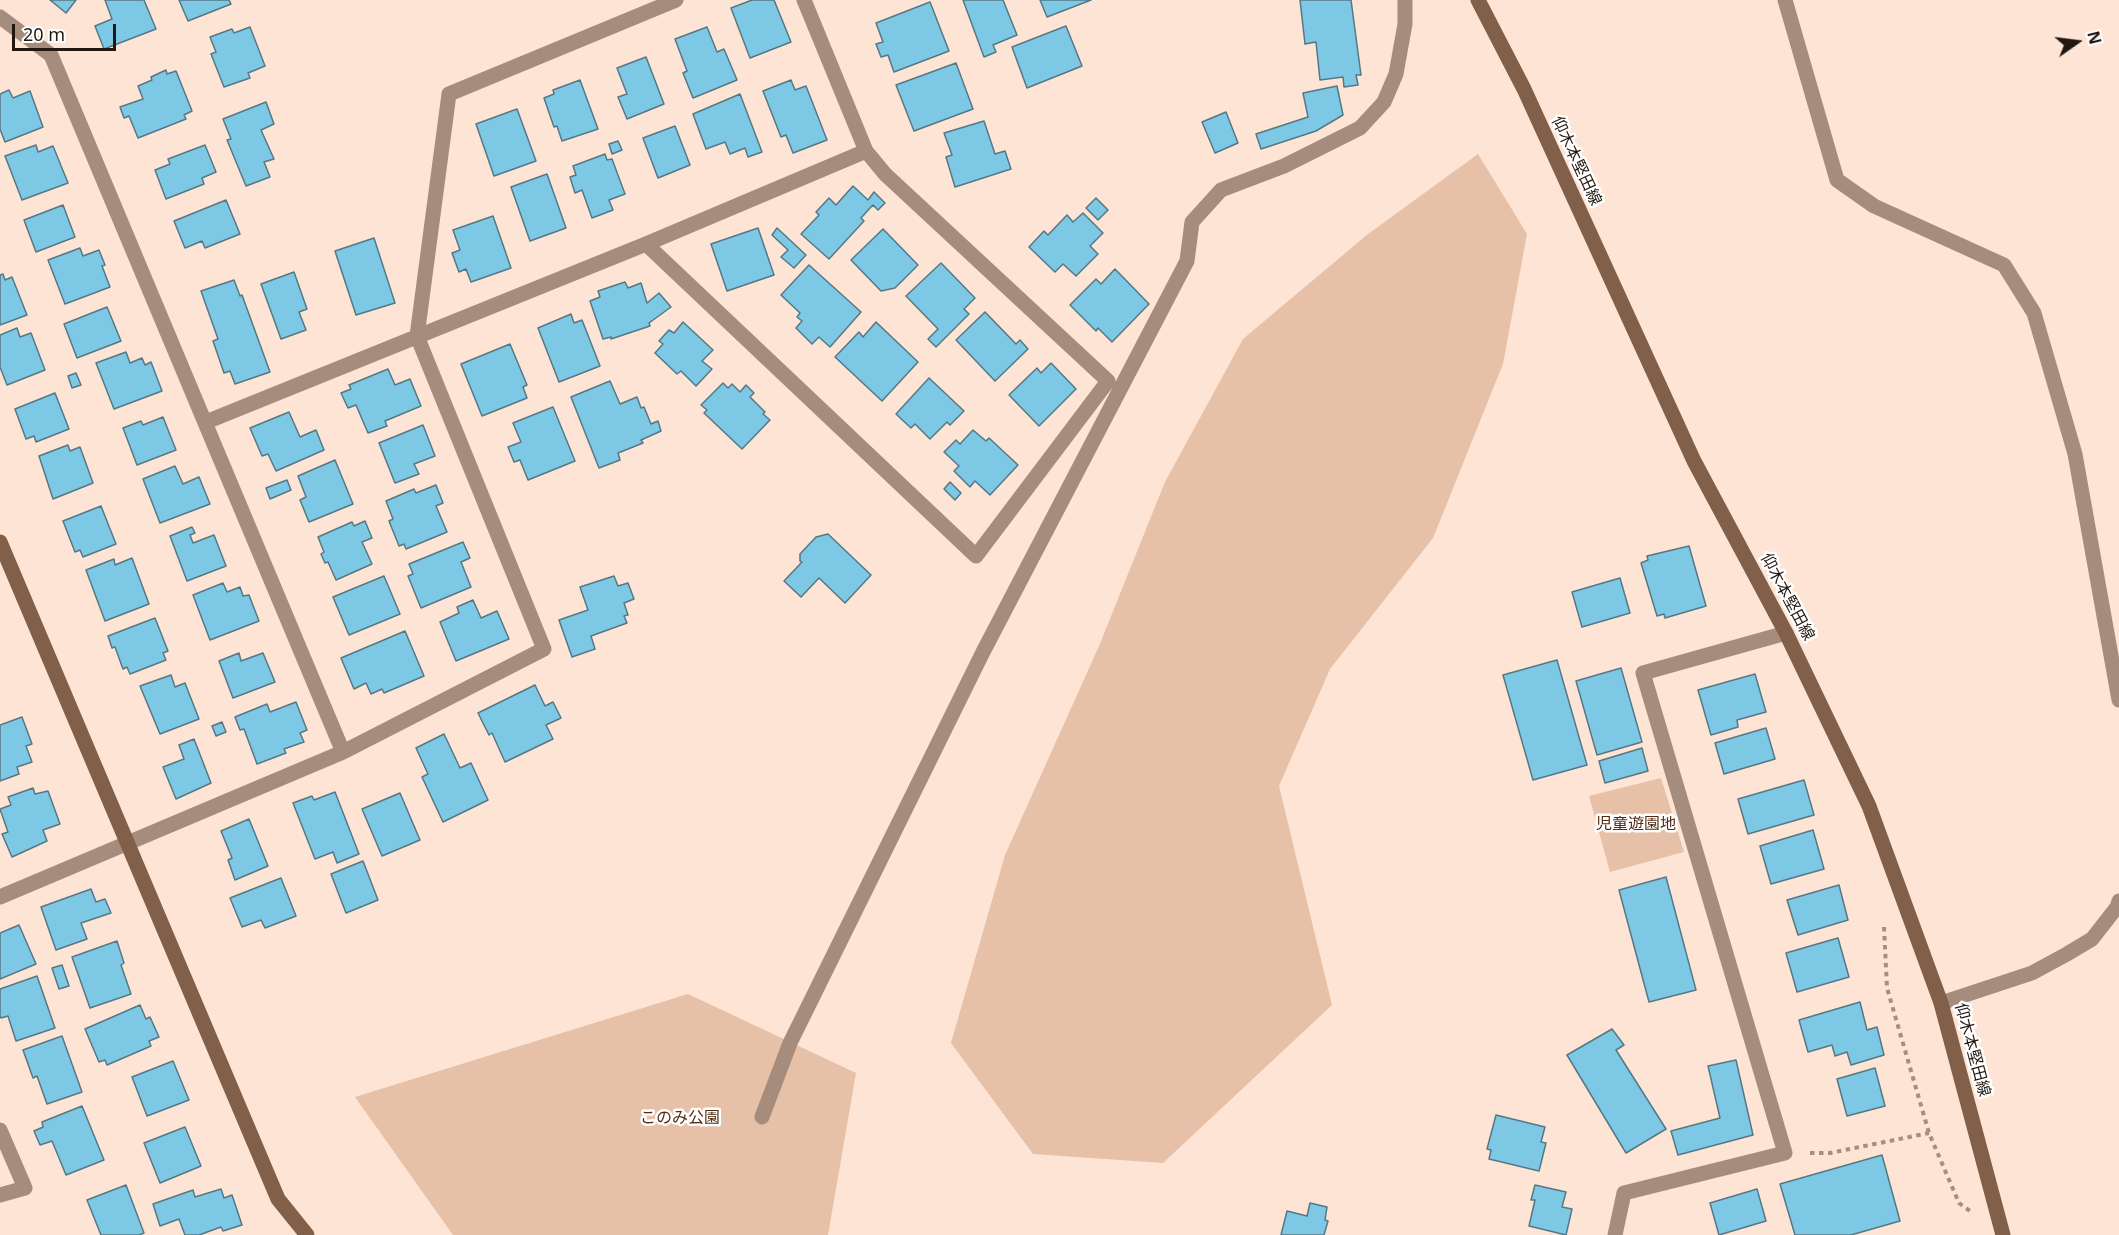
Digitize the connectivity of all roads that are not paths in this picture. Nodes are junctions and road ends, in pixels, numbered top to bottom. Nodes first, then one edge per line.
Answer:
1 (676, 0) edge
2 (804, 0) edge
3 (1406, 0) edge
4 (1478, 0) edge
5 (1785, 0) edge
6 (0, 17) edge
7 (866, 151) junction
8 (646, 244) junction
9 (417, 336) junction
10 (206, 422) junction
11 (0, 542) edge
12 (1786, 633) junction
13 (2119, 700) edge
14 (343, 752) junction
15 (129, 842) junction
16 (0, 897) edge
17 (2119, 901) edge
18 (1941, 1003) junction
19 (762, 1117) dead end
20 (0, 1130) edge
21 (0, 1195) edge
22 (307, 1235) edge
23 (1615, 1235) edge
24 (2003, 1235) edge

1 - 9 street
2 - 7 street
3 - 19 street
4 - 12 main road, 仰木本堅田線
5 - 13 street
6 - 10 street
7 - 8 street
7 - 8 street
8 - 9 street
9 - 10 street
9 - 14 street
10 - 14 street
11 - 15 main road
12 - 18 main road, 仰木本堅田線
12 - 23 street
14 - 15 street
15 - 16 street
15 - 22 main road
17 - 18 street
18 - 24 main road, 仰木本堅田線
20 - 21 street

